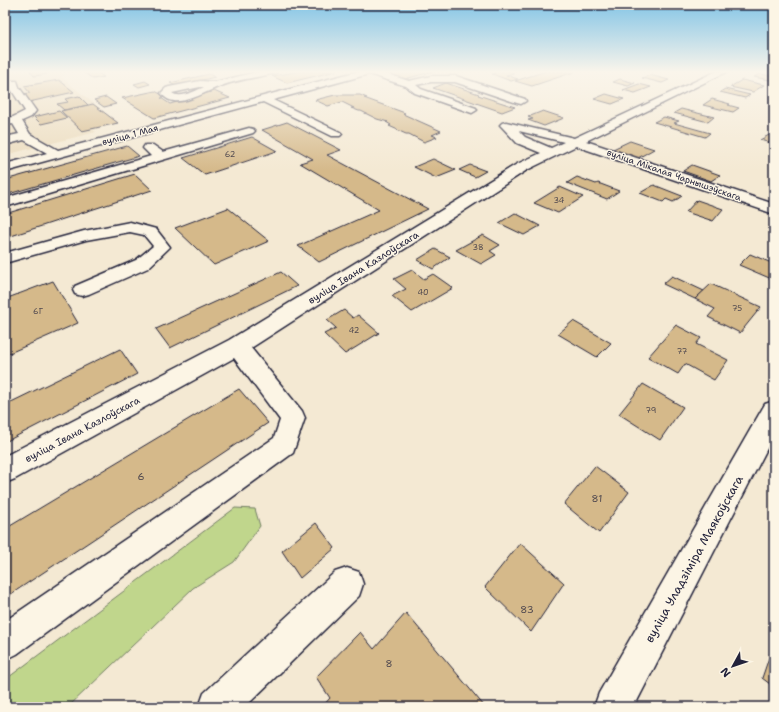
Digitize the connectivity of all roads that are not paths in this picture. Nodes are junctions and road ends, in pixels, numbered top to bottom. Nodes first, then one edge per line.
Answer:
1 (26, 104) edge
2 (245, 104) edge
3 (275, 104) edge
4 (456, 104) edge
5 (653, 104) edge
6 (472, 110) dead end
7 (10, 121) edge
8 (249, 131) dead end
9 (336, 134) dead end
10 (133, 135) junction
11 (26, 136) junction
12 (5, 141) edge
13 (574, 141) junction
14 (552, 153) junction
15 (56, 154) junction
16 (161, 157) junction
17 (5, 168) edge
18 (5, 203) edge
19 (774, 209) edge
20 (5, 258) edge
21 (82, 290) dead end
22 (237, 346) junction
23 (774, 411) edge
24 (5, 470) edge
25 (347, 584) dead end
26 (5, 642) edge
27 (218, 707) edge
28 (613, 707) edge

1 - 7 street
2 - 10 street, вуліца 1 Мая
3 - 9 street
4 - 6 street
5 - 13 street, вуліца Івана Казлоўскага
7 - 11 street
8 - 16 street
10 - 15 street, вуліца 1 Мая
10 - 16 street
11 - 12 street
11 - 15 street
13 - 14 street, вуліца Івана Казлоўскага
13 - 14 street, вуліца Мікалая Чарнышэўскага
13 - 19 street, вуліца Мікалая Чарнышэўскага
14 - 22 street, вуліца Івана Казлоўскага
15 - 17 street, вуліца 1 Мая
16 - 18 street
20 - 21 street
22 - 24 street, вуліца Івана Казлоўскага
22 - 26 street
23 - 28 street, вуліца Уладзіміра Маякоўскага
25 - 27 street

